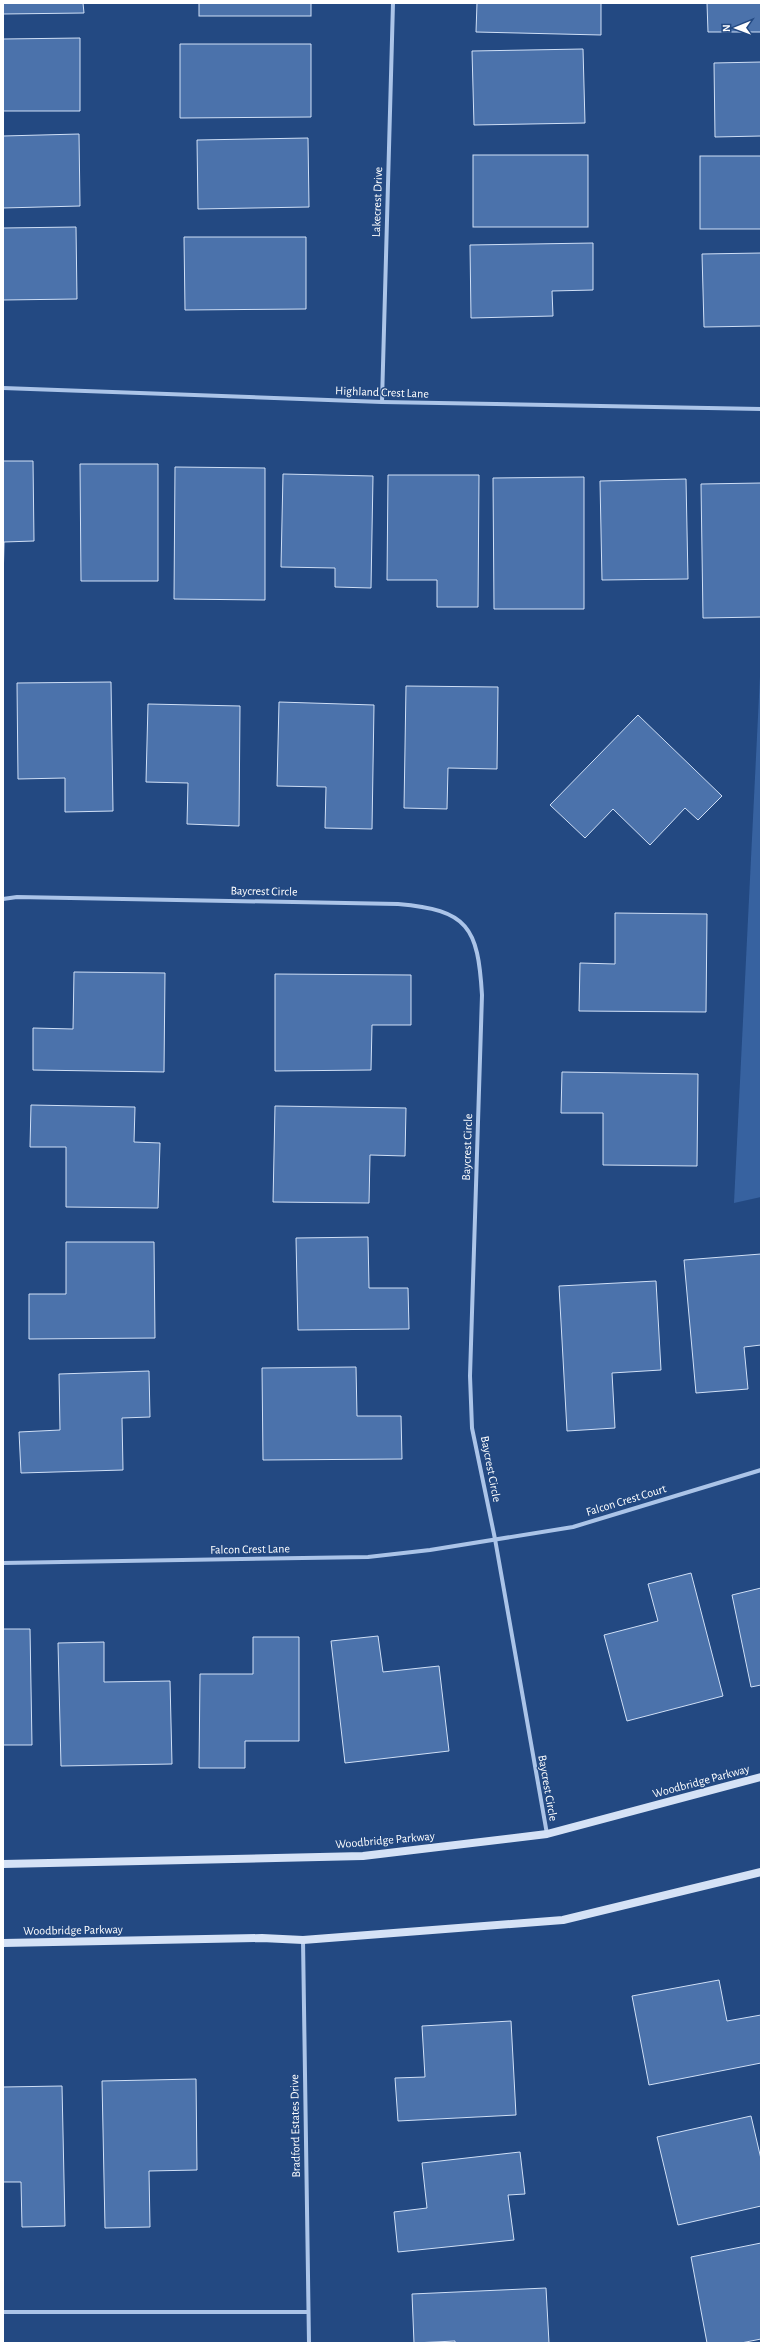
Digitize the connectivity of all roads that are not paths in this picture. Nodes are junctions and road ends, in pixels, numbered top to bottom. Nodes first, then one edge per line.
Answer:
1 (393, 3) edge
2 (3, 388) edge
3 (382, 402) junction
4 (761, 409) edge
5 (3, 899) edge
6 (761, 1470) edge
7 (495, 1539) junction
8 (3, 1563) edge
9 (761, 1778) edge
10 (547, 1834) junction
11 (3, 1864) edge
12 (761, 1872) edge
13 (303, 1940) junction
14 (3, 1943) edge
15 (3, 2312) edge
16 (308, 2312) junction
17 (309, 2343) edge

1 - 3 street, Lakecrest Drive
2 - 3 street, Highland Crest Lane
3 - 4 street, Highland Crest Lane
5 - 7 street, Baycrest Circle
6 - 7 street, Falcon Crest Court
7 - 8 street, Falcon Crest Lane
7 - 10 street, Baycrest Circle
9 - 10 main road, Woodbridge Parkway
10 - 11 main road, Woodbridge Parkway
12 - 13 main road, Woodbridge Parkway
13 - 14 main road, Woodbridge Parkway
13 - 16 street, Bradford Estates Drive
15 - 16 street
16 - 17 street, Bradford Estates Drive

